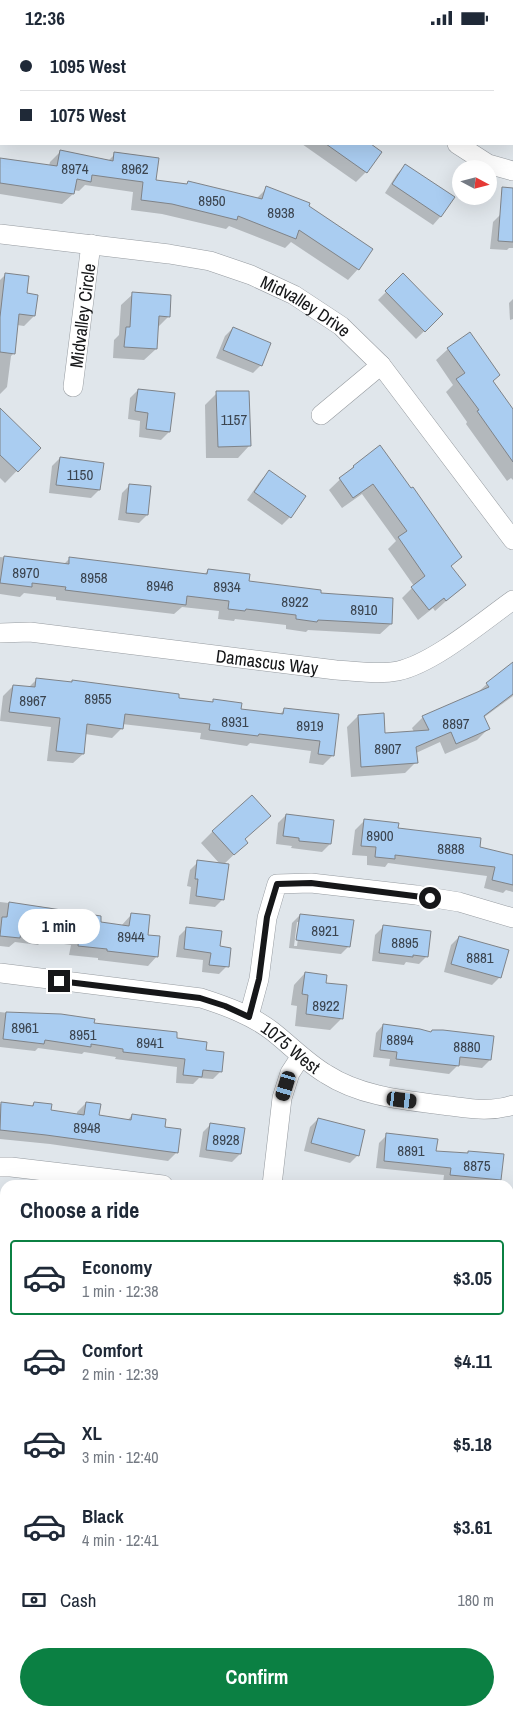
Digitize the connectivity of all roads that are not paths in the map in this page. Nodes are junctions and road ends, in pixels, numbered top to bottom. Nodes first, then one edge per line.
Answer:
1 (459, 145) edge
2 (513, 171) edge
3 (0, 234) edge
4 (91, 244) junction
5 (381, 365) junction
6 (73, 387) dead end
7 (321, 415) dead end
8 (513, 541) edge
9 (513, 600) edge
10 (0, 633) edge
11 (513, 918) edge
12 (0, 973) edge
13 (249, 1017) junction
14 (301, 1056) junction
15 (513, 1105) edge
16 (0, 1167) edge
17 (121, 1180) edge
18 (273, 1180) edge

1 - 2 street
3 - 4 street, Midvalley Drive
4 - 5 street, Midvalley Drive
4 - 6 street, Midvalley Circle
5 - 7 street
5 - 8 street, Midvalley Drive
9 - 10 street, Damascus Way
11 - 13 street
12 - 13 street, 1075 West
13 - 14 street, 1075 West
14 - 15 street, 1075 West
14 - 18 street
16 - 17 street

